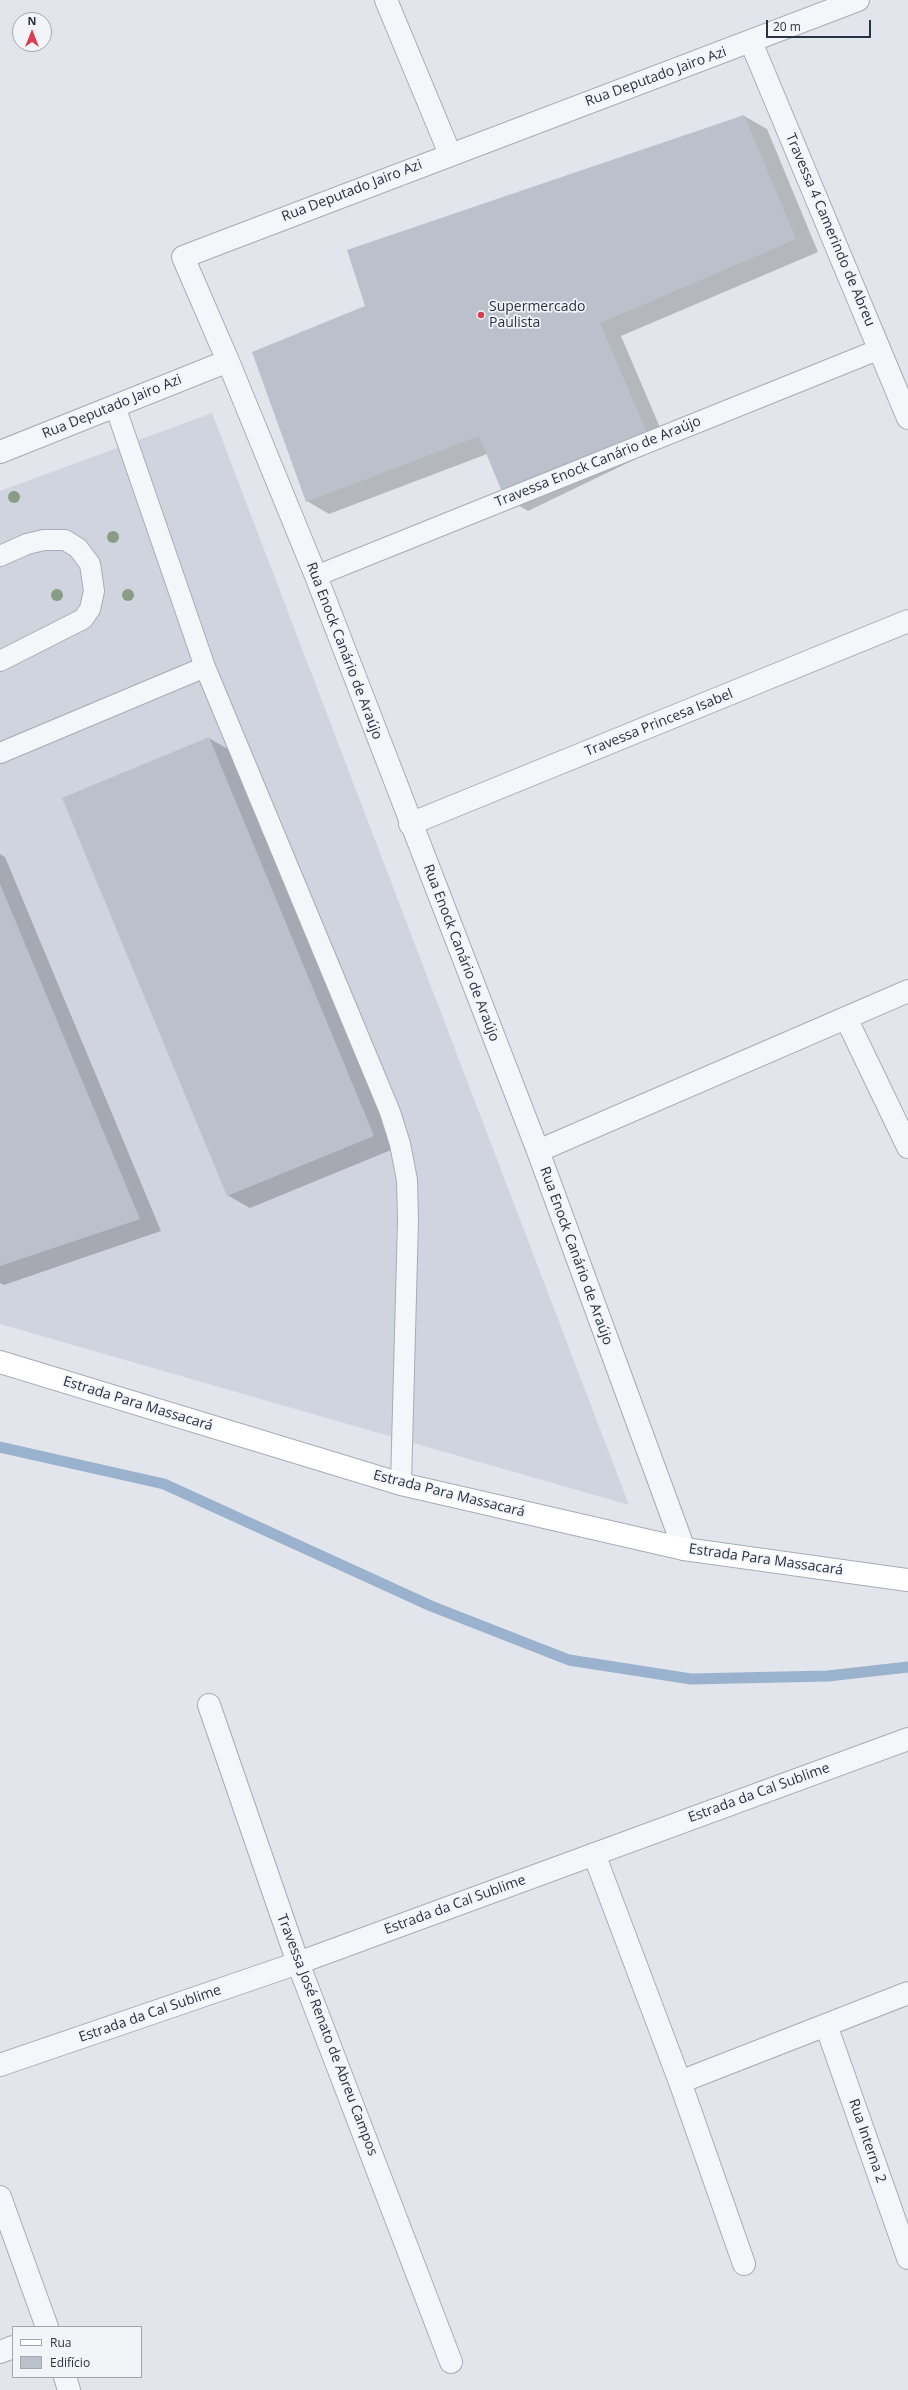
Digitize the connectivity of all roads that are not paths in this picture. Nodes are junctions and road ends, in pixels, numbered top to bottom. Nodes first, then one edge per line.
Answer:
1 (386, 0) edge
2 (858, 0) edge
3 (751, 42) junction
4 (450, 154) junction
5 (880, 349) junction
6 (228, 361) junction
7 (115, 406) junction
8 (908, 418) edge
9 (0, 452) edge
10 (0, 556) edge
11 (316, 576) junction
12 (908, 621) edge
13 (0, 661) edge
14 (205, 667) junction
15 (0, 753) edge
16 (410, 824) junction
17 (908, 991) edge
18 (846, 1018) junction
19 (908, 1147) edge
20 (538, 1151) junction
21 (0, 1362) edge
22 (401, 1484) junction
23 (684, 1549) junction
24 (908, 1580) edge
25 (209, 1705) dead end
26 (908, 1739) edge
27 (594, 1854) junction
28 (298, 1963) junction
29 (908, 1993) edge
30 (826, 2025) junction
31 (0, 2065) edge
32 (680, 2082) junction
33 (0, 2196) edge
34 (907, 2250) edge
35 (744, 2264) dead end
36 (47, 2326) edge
37 (12, 2347) edge
38 (0, 2352) edge
39 (451, 2362) dead end
40 (65, 2378) edge
41 (69, 2390) edge

1 - 4 street
2 - 3 street, Rua Deputado Jairo Azi
3 - 4 street, Rua Deputado Jairo Azi
3 - 5 street, Travessa 4 Camerindo de Abreu
4 - 6 street, Rua Deputado Jairo Azi
5 - 8 street, Travessa 4 Camerindo de Abreu
5 - 11 lane, Travessa Enock Canário de Araújo
6 - 7 street, Rua Deputado Jairo Azi
6 - 11 street, Rua Enock Canário de Araújo
7 - 9 street, Rua Deputado Jairo Azi
7 - 14 lane
10 - 13 lane
11 - 16 street, Rua Enock Canário de Araújo
12 - 16 street, Travessa Princesa Isabel
14 - 15 lane
14 - 22 lane
16 - 20 street, Rua Enock Canário de Araújo
17 - 18 street
18 - 19 street
18 - 20 street
20 - 23 street, Rua Enock Canário de Araújo
21 - 22 main road, Estrada Para Massacará
22 - 23 main road, Estrada Para Massacará
23 - 24 main road, Estrada Para Massacará
25 - 28 street, Travessa José Renato de Abreu Campos
26 - 27 street, Estrada da Cal Sublime
27 - 28 street, Estrada da Cal Sublime
27 - 32 street
28 - 31 street, Estrada da Cal Sublime
28 - 39 street, Travessa José Renato de Abreu Campos
29 - 30 street
30 - 32 street
30 - 34 street, Rua Interna 2
32 - 35 street
33 - 36 street
37 - 38 street
40 - 41 street

